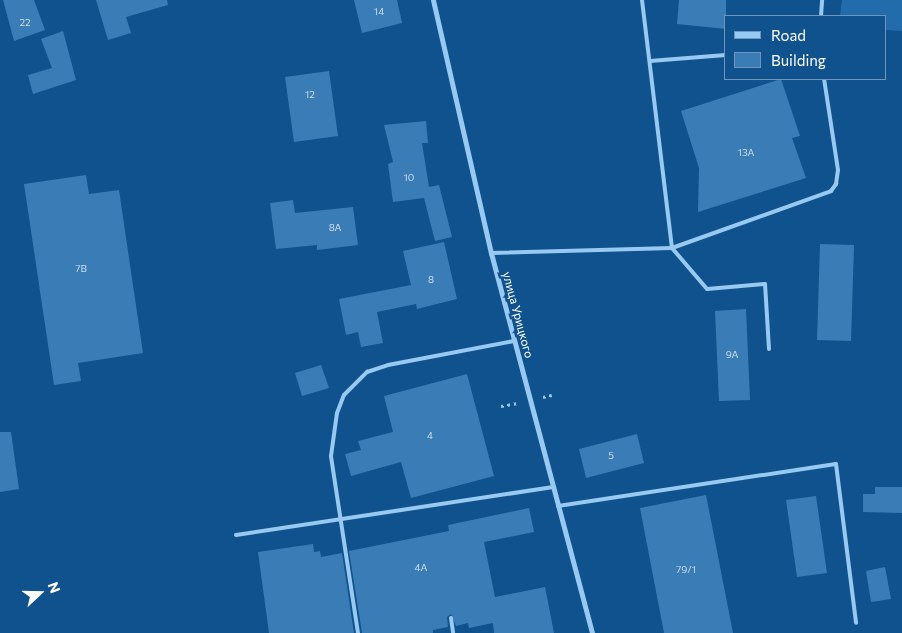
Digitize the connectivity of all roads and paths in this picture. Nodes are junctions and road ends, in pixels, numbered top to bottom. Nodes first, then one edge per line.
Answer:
1 (440, 0) edge
2 (642, 0) edge
3 (822, 0) edge
4 (433, 1) edge
5 (821, 15) edge
6 (724, 55) edge
7 (650, 61) junction
8 (824, 80) edge
9 (672, 248) junction
10 (491, 253) junction
11 (514, 341) junction
12 (769, 349) dead end
13 (553, 487) junction
14 (558, 506) junction
15 (339, 519) junction
16 (236, 535) dead end
17 (451, 618) dead end
18 (856, 623) dead end
19 (358, 633) edge
20 (453, 633) edge
21 (592, 633) edge

1 - 4 lane
2 - 7 lane
3 - 5 lane
4 - 10 street, улица Урицкого
6 - 7 lane
7 - 9 lane
8 - 9 lane
9 - 10 lane
9 - 12 lane
10 - 11 street, улица Урицкого
11 - 13 street, улица Урицкого
11 - 15 lane
13 - 14 street, улица Урицкого
13 - 15 lane
14 - 18 lane
14 - 21 street, улица Урицкого
15 - 16 lane
15 - 19 lane
17 - 20 lane

